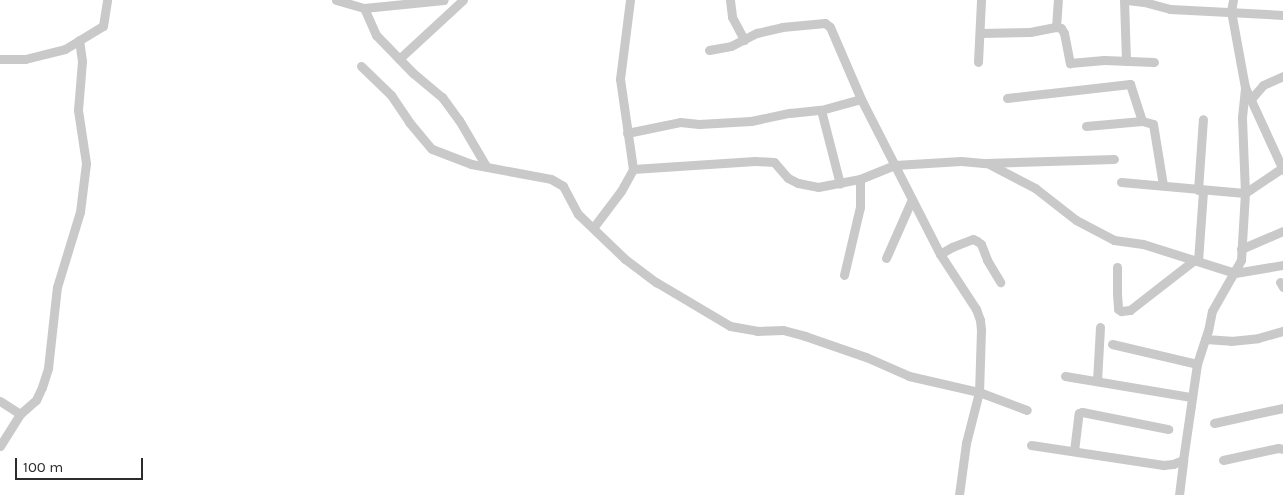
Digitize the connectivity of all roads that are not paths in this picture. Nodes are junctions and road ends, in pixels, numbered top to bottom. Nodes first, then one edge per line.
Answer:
1 (108, 0) edge
2 (336, 0) edge
3 (444, 0) edge
4 (463, 0) edge
5 (630, 0) edge
6 (730, 0) edge
7 (981, 0) edge
8 (1058, 0) edge
9 (1125, 0) edge
10 (1233, 0) edge
11 (1161, 3) edge
12 (364, 8) junction
13 (1231, 10) junction
14 (1283, 14) edge
15 (1056, 27) junction
16 (980, 33) junction
17 (79, 40) junction
18 (744, 40) junction
19 (709, 50) dead end
20 (0, 59) edge
21 (399, 59) junction
22 (1126, 61) junction
23 (978, 62) dead end
24 (1154, 62) dead end
25 (361, 66) dead end
26 (1283, 76) edge
27 (1245, 87) junction
28 (860, 98) junction
29 (1007, 98) dead end
30 (1251, 99) junction
31 (821, 110) junction
32 (1203, 119) dead end
33 (1142, 121) junction
34 (1086, 126) dead end
35 (627, 133) junction
36 (1114, 159) dead end
37 (986, 163) junction
38 (894, 164) junction
39 (486, 166) junction
40 (1282, 166) edge
41 (633, 169) junction
42 (860, 179) junction
43 (1120, 182) dead end
44 (840, 184) junction
45 (1163, 185) junction
46 (1200, 190) junction
47 (1245, 193) junction
48 (912, 199) junction
49 (593, 228) junction
50 (1283, 231) edge
51 (1242, 249) junction
52 (940, 254) junction
53 (886, 258) dead end
54 (1196, 261) junction
55 (1283, 265) edge
56 (1117, 267) dead end
57 (1236, 273) junction
58 (844, 275) dead end
59 (1000, 282) dead end
60 (1100, 327) dead end
61 (1283, 331) edge
62 (1205, 339) junction
63 (1112, 344) dead end
64 (1196, 364) junction
65 (1065, 376) dead end
66 (1097, 381) junction
67 (979, 392) junction
68 (1191, 397) junction
69 (0, 401) edge
70 (1283, 408) edge
71 (1027, 410) dead end
72 (20, 414) junction
73 (1214, 423) dead end
74 (1168, 429) dead end
75 (1031, 445) dead end
76 (0, 446) edge
77 (1283, 449) edge
78 (1074, 451) junction
79 (1183, 460) junction
80 (1223, 460) dead end
81 (959, 495) edge
82 (1179, 495) edge

1 - 17 street
2 - 12 street
3 - 12 street
4 - 21 street
5 - 35 street
6 - 18 street
7 - 16 street
8 - 15 street
9 - 11 street
9 - 22 street
10 - 13 street
11 - 13 street
12 - 21 street
13 - 14 street
13 - 27 street
15 - 16 street
15 - 22 street
16 - 23 street
17 - 20 street
17 - 72 street
18 - 19 street
18 - 28 street
21 - 39 street
22 - 24 street
25 - 39 street
26 - 30 street
27 - 30 street
27 - 47 street
28 - 31 street
28 - 38 street
29 - 33 street
30 - 40 street
31 - 35 street
31 - 44 street
32 - 46 street
33 - 34 street
33 - 45 street
35 - 41 street
36 - 37 street
37 - 38 street
37 - 54 street
38 - 42 street
38 - 48 street
39 - 49 street
40 - 47 street
41 - 44 street
41 - 49 street
42 - 44 street
42 - 58 street
43 - 45 street
45 - 46 street
46 - 47 street
46 - 54 street
47 - 51 street
48 - 52 street
48 - 53 street
49 - 67 street
50 - 51 street
51 - 57 street
52 - 59 street
52 - 67 street
54 - 56 street
54 - 57 street
55 - 57 street
57 - 62 street
60 - 66 street
61 - 62 street
62 - 64 street
63 - 64 street
64 - 68 street
65 - 66 street
66 - 68 street
67 - 71 street
67 - 81 street
68 - 79 street
69 - 72 street
70 - 73 street
72 - 76 street
74 - 78 street
75 - 78 street
77 - 80 street
78 - 79 street
79 - 82 street

